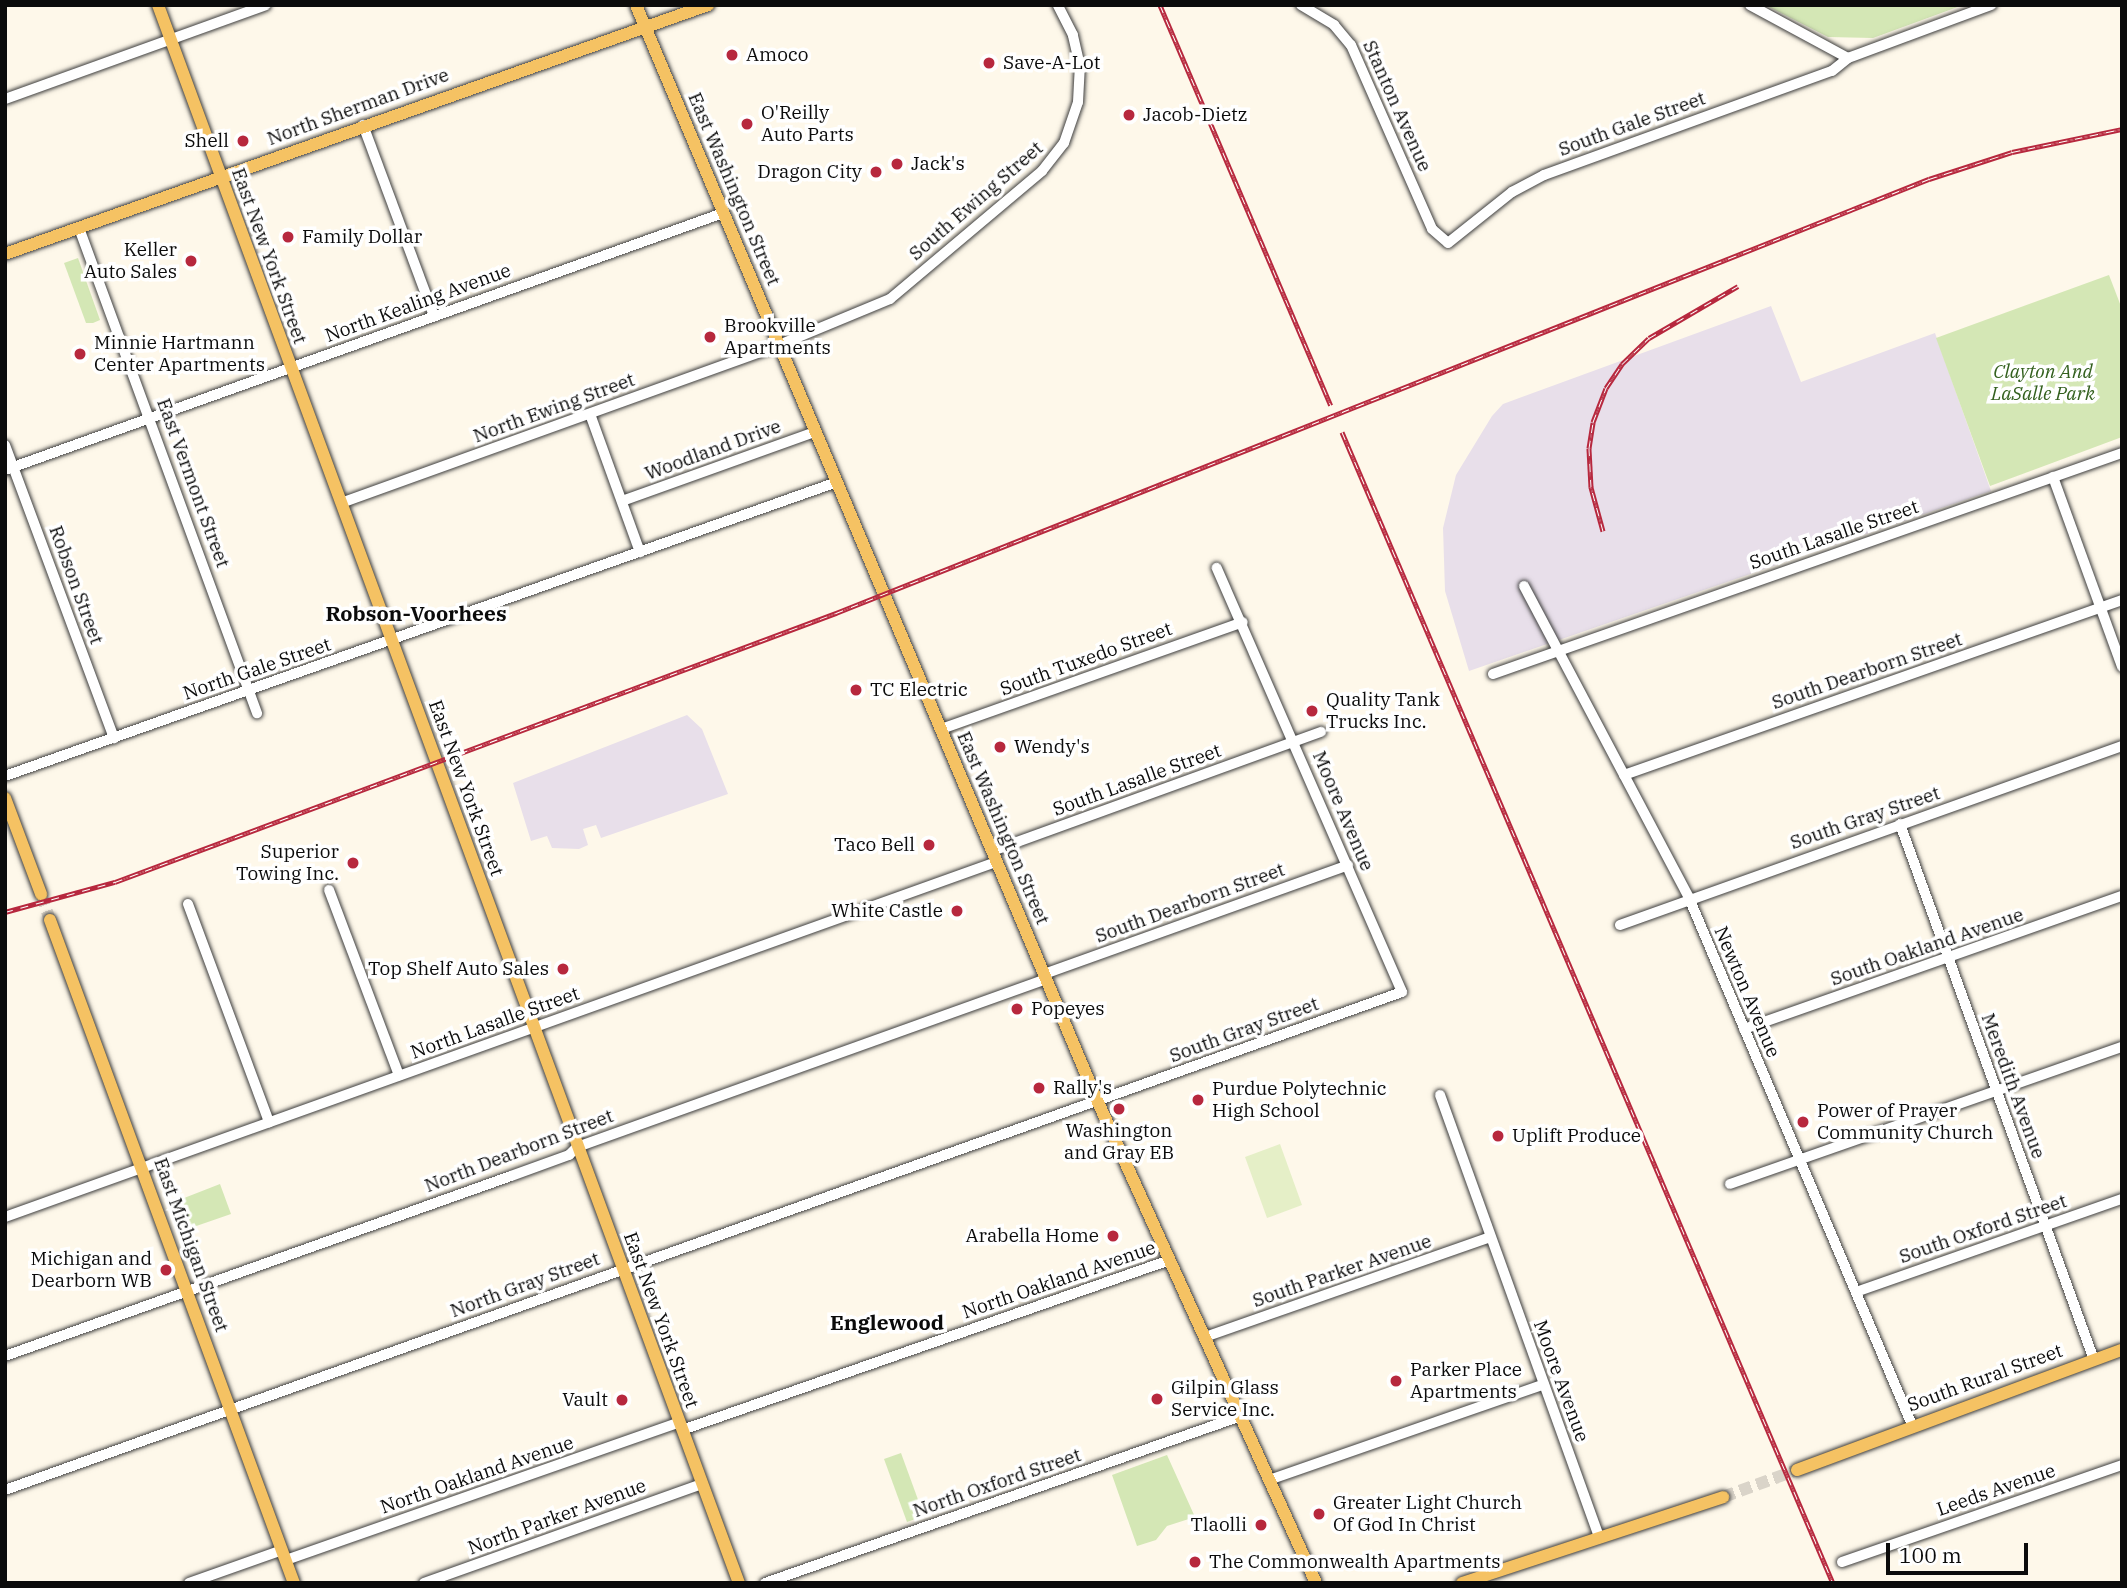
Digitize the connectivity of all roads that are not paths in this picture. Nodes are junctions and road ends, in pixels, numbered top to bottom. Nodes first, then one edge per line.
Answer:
1 (158, 5) edge
2 (266, 5) edge
3 (636, 5) edge
4 (708, 5) edge
5 (1058, 5) edge
6 (1301, 5) edge
7 (1750, 5) edge
8 (1991, 5) edge
9 (645, 27) junction
10 (170, 40) junction
11 (1848, 58) junction
12 (5, 99) edge
13 (363, 125) junction
14 (220, 177) junction
15 (723, 213) junction
16 (79, 228) junction
17 (1440, 239) joint
18 (5, 254) edge
19 (434, 316) junction
20 (779, 346) junction
21 (290, 367) junction
22 (590, 414) junction
23 (150, 417) junction
24 (815, 432) junction
25 (5, 445) edge
26 (2122, 453) edge
27 (9, 469) edge
28 (2053, 477) junction
29 (837, 482) junction
30 (622, 500) junction
31 (341, 503) junction
32 (640, 552) junction
33 (1217, 568) dead end
34 (1524, 586) dead end
35 (2122, 600) edge
36 (2100, 607) junction
37 (1243, 622) junction
38 (392, 641) junction
39 (1559, 651) junction
40 (2122, 667) edge
41 (1493, 674) dead end
42 (250, 690) junction
43 (257, 713) dead end
44 (941, 729) junction
45 (1321, 732) dead end
46 (114, 738) junction
47 (1295, 742) junction
48 (2122, 746) edge
49 (1624, 775) junction
50 (5, 776) edge
51 (5, 797) edge
52 (1900, 824) junction
53 (994, 856) junction
54 (1348, 866) junction
55 (329, 890) dead end
56 (41, 894) tunnel mouth
57 (2122, 897) edge
58 (1689, 898) junction
59 (188, 904) dead end
60 (50, 920) tunnel mouth
61 (1620, 925) dead end
62 (1948, 958) junction
63 (1045, 976) junction
64 (1402, 992) joint
65 (533, 1028) junction
66 (1744, 1029) junction
67 (2122, 1047) edge
68 (399, 1075) junction
69 (1996, 1091) junction
70 (1440, 1095) dead end
71 (1097, 1100) junction
72 (269, 1122) junction
73 (577, 1147) junction
74 (1799, 1160) junction
75 (142, 1168) junction
76 (1730, 1184) dead end
77 (2122, 1199) edge
78 (5, 1217) edge
79 (2046, 1225) junction
80 (1490, 1237) junction
81 (1170, 1260) junction
82 (623, 1269) junction
83 (187, 1290) junction
84 (1856, 1292) junction
85 (1205, 1337) junction
86 (2122, 1350) edge
87 (5, 1356) edge
88 (2094, 1360) junction
89 (1544, 1384) junction
90 (231, 1410) junction
91 (1241, 1416) junction
92 (1912, 1425) junction
93 (680, 1426) junction
94 (2122, 1465) edge
95 (1796, 1467) tunnel mouth
96 (1269, 1480) junction
97 (702, 1484) junction
98 (5, 1490) edge
99 (1722, 1493) tunnel mouth
100 (1599, 1536) junction
101 (284, 1555) junction
102 (1842, 1562) dead end
103 (189, 1583) edge
104 (295, 1583) edge
105 (424, 1583) edge
106 (739, 1583) edge
107 (765, 1583) edge
108 (1316, 1583) edge
109 (1462, 1583) edge

1 - 10 main road, East New York Street
2 - 10 street
3 - 9 main road, East Washington Street
4 - 9 main road, North Sherman Drive
5 - 20 street, South Ewing Street
6 - 17 street, Stanton Avenue
7 - 11 street
8 - 11 street, South Gale Street
9 - 13 main road, North Sherman Drive
9 - 15 main road, East Washington Street
10 - 12 street
10 - 14 main road, East New York Street
11 - 17 street, South Gale Street
13 - 14 main road, North Sherman Drive
13 - 19 street
14 - 16 main road, North Sherman Drive
14 - 21 main road, East New York Street
15 - 19 street, North Kealing Avenue
15 - 20 main road, East Washington Street
16 - 18 main road, North Sherman Drive
16 - 23 street, East Vermont Street
19 - 21 street, North Kealing Avenue
20 - 22 street, North Ewing Street
20 - 24 main road, East Washington Street
21 - 23 street, North Kealing Avenue
21 - 31 main road, East New York Street
22 - 30 street
22 - 31 street, North Ewing Street
23 - 27 street, North Kealing Avenue
23 - 42 street, East Vermont Street
24 - 29 main road, East Washington Street
24 - 30 street, Woodland Drive
25 - 27 street, Robson Street
26 - 28 street, South Lasalle Street
27 - 46 street, Robson Street
28 - 36 street
28 - 39 street, South Lasalle Street
29 - 32 street, North Gale Street
29 - 44 main road, East Washington Street
30 - 32 street
31 - 38 main road, East New York Street
32 - 38 street, North Gale Street
33 - 37 street, Moore Avenue
34 - 39 street, Newton Avenue
35 - 36 street, South Dearborn Street
36 - 40 street
36 - 49 street, South Dearborn Street
37 - 44 street, South Tuxedo Street
37 - 47 street, Moore Avenue
38 - 42 street, North Gale Street
38 - 65 main road, East New York Street
39 - 41 street, South Lasalle Street
39 - 49 street, Newton Avenue
42 - 43 street, East Vermont Street
42 - 46 street, North Gale Street
44 - 53 main road, East Washington Street
45 - 47 street, South Lasalle Street
46 - 50 street, North Gale Street
47 - 53 street, South Lasalle Street
47 - 54 street, Moore Avenue
48 - 52 street, South Gray Street
49 - 58 street, Newton Avenue
51 - 56 main road
52 - 58 street, South Gray Street
52 - 62 street, Meredith Avenue
53 - 63 main road, East Washington Street
53 - 65 street, North Lasalle Street
54 - 63 street, South Dearborn Street
54 - 64 street, Moore Avenue
55 - 68 street
57 - 62 street, South Oakland Avenue
58 - 61 street, South Gray Street
58 - 66 street, Newton Avenue
59 - 72 street
60 - 75 main road, East Michigan Street
62 - 66 street, South Oakland Avenue
62 - 69 street, Meredith Avenue
63 - 71 main road, East Washington Street
63 - 73 street, North Dearborn Street
64 - 71 street, South Gray Street
65 - 68 street, North Lasalle Street
65 - 73 main road, East New York Street
66 - 74 street, Newton Avenue
67 - 69 street
68 - 72 street, North Lasalle Street
69 - 74 street
69 - 79 street, Meredith Avenue
70 - 80 street, Moore Avenue
71 - 81 main road, East Washington Street
71 - 82 street, North Gray Street
72 - 75 street, North Lasalle Street
73 - 82 main road, East New York Street
73 - 83 street, North Dearborn Street
74 - 76 street
74 - 84 street, Newton Avenue
75 - 78 street, North Lasalle Street
75 - 83 main road, East Michigan Street
77 - 79 street, South Oxford Street
79 - 84 street, South Oxford Street
79 - 88 street, Meredith Avenue
80 - 85 street, South Parker Avenue
80 - 89 street, Moore Avenue
81 - 85 main road, East Washington Street
81 - 93 street, North Oakland Avenue
82 - 90 street, North Gray Street
82 - 93 main road, East New York Street
83 - 87 street, North Dearborn Street
83 - 90 main road, East Michigan Street
84 - 92 street, Newton Avenue
85 - 91 main road, East Washington Street
86 - 88 main road, South Rural Street
88 - 92 main road, South Rural Street
89 - 96 street
89 - 100 street, Moore Avenue
90 - 98 street, North Gray Street
90 - 101 main road, East Michigan Street
91 - 96 main road, East Washington Street
91 - 107 street, North Oxford Street
92 - 95 main road, South Rural Street
93 - 97 main road, East New York Street
93 - 101 street, North Oakland Avenue
94 - 102 street, Leeds Avenue
96 - 108 main road, East Washington Street
97 - 105 street, North Parker Avenue
97 - 106 main road, East New York Street
99 - 100 main road
100 - 109 main road
101 - 103 street, North Oakland Avenue
101 - 104 main road, East Michigan Street

